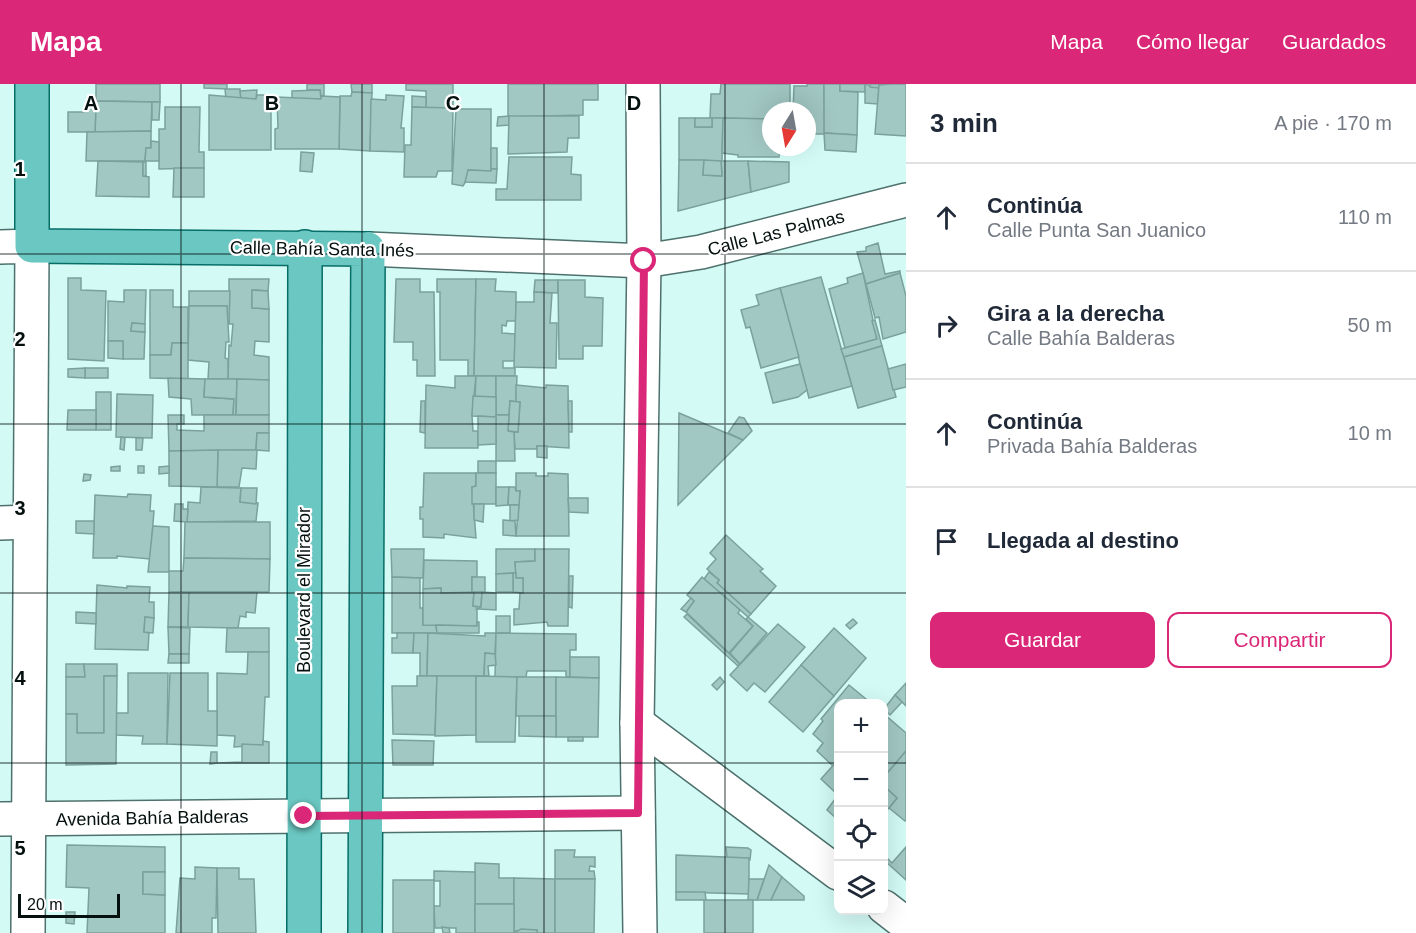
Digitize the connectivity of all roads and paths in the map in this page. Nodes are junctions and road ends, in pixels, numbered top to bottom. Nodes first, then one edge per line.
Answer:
1 (32, 84) edge
2 (643, 84) edge
3 (906, 200) edge
4 (16, 247) edge
5 (305, 247) junction
6 (368, 249) junction
7 (644, 261) junction
8 (15, 522) edge
9 (637, 723) junction
10 (638, 813) junction
11 (304, 816) junction
12 (366, 816) junction
13 (14, 819) edge
14 (834, 870) edge
15 (888, 910) edge
16 (906, 924) edge
17 (28, 933) edge
18 (304, 933) edge
19 (365, 933) edge
20 (640, 933) edge

1 - 4 main road
2 - 7 street
3 - 7 street, Calle Las Palmas
4 - 5 main road, Calle Bahía Santa Inés
4 - 8 street
5 - 6 main road, Calle Bahía Santa Inés
5 - 11 main road, Boulevard el Mirador
6 - 7 street, Calle Bahía Santa Inés
6 - 12 main road
7 - 9 street
8 - 13 street
9 - 10 street
9 - 14 street
10 - 12 street, Avenida Bahía Balderas
10 - 20 street
11 - 12 street, Avenida Bahía Balderas
11 - 13 street, Avenida Bahía Balderas
11 - 18 main road, Boulevard el Mirador
12 - 19 main road
13 - 17 street
15 - 16 street

